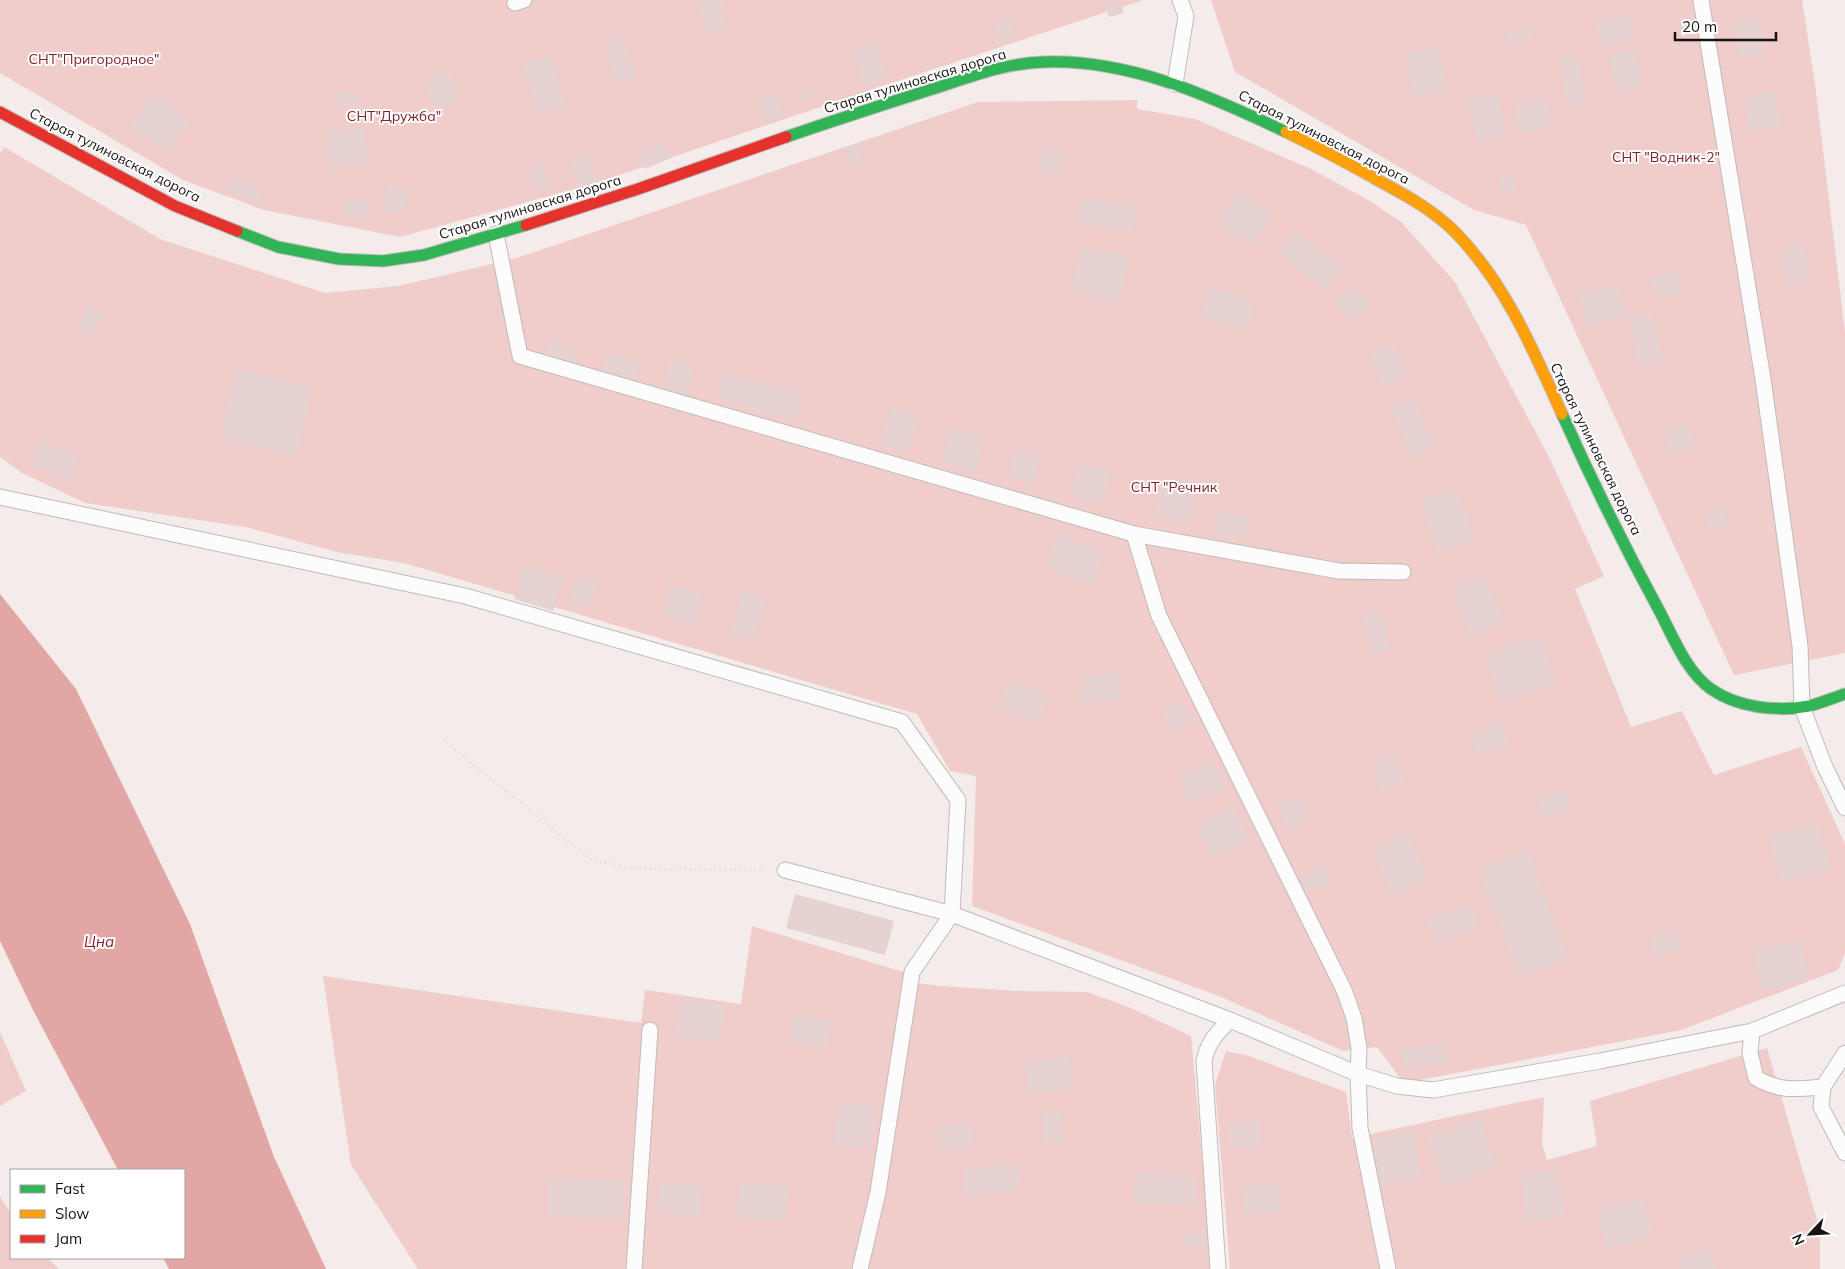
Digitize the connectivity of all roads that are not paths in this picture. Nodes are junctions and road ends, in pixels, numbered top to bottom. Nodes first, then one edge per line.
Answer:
1 (1180, 0) edge
2 (1701, 0) edge
3 (1175, 84) junction
4 (0, 112) edge
5 (496, 234) junction
6 (0, 497) edge
7 (1134, 534) junction
8 (1403, 572) dead end
9 (1845, 694) edge
10 (1802, 707) junction
11 (1845, 808) edge
12 (785, 870) road end
13 (952, 914) junction
14 (1845, 993) edge
15 (1230, 1020) junction
16 (650, 1030) dead end
17 (1752, 1031) junction
18 (1845, 1053) edge
19 (1358, 1074) junction
20 (1823, 1087) junction
21 (1845, 1152) edge
22 (634, 1269) edge
23 (860, 1269) edge
24 (1218, 1269) edge
25 (1388, 1269) edge

1 - 3 lane
2 - 10 lane
3 - 5 street, Старая тулиновская дорога
3 - 10 street, Старая тулиновская дорога
4 - 5 street, Старая тулиновская дорога
5 - 7 lane
6 - 13 lane
7 - 8 lane
7 - 19 lane
9 - 10 street, Старая тулиновская дорога
10 - 11 lane
12 - 13 lane
13 - 15 lane
13 - 23 lane
14 - 17 lane
15 - 19 lane
15 - 24 lane
16 - 22 lane
17 - 19 lane
17 - 20 lane
18 - 20 lane
19 - 25 lane
20 - 21 lane

